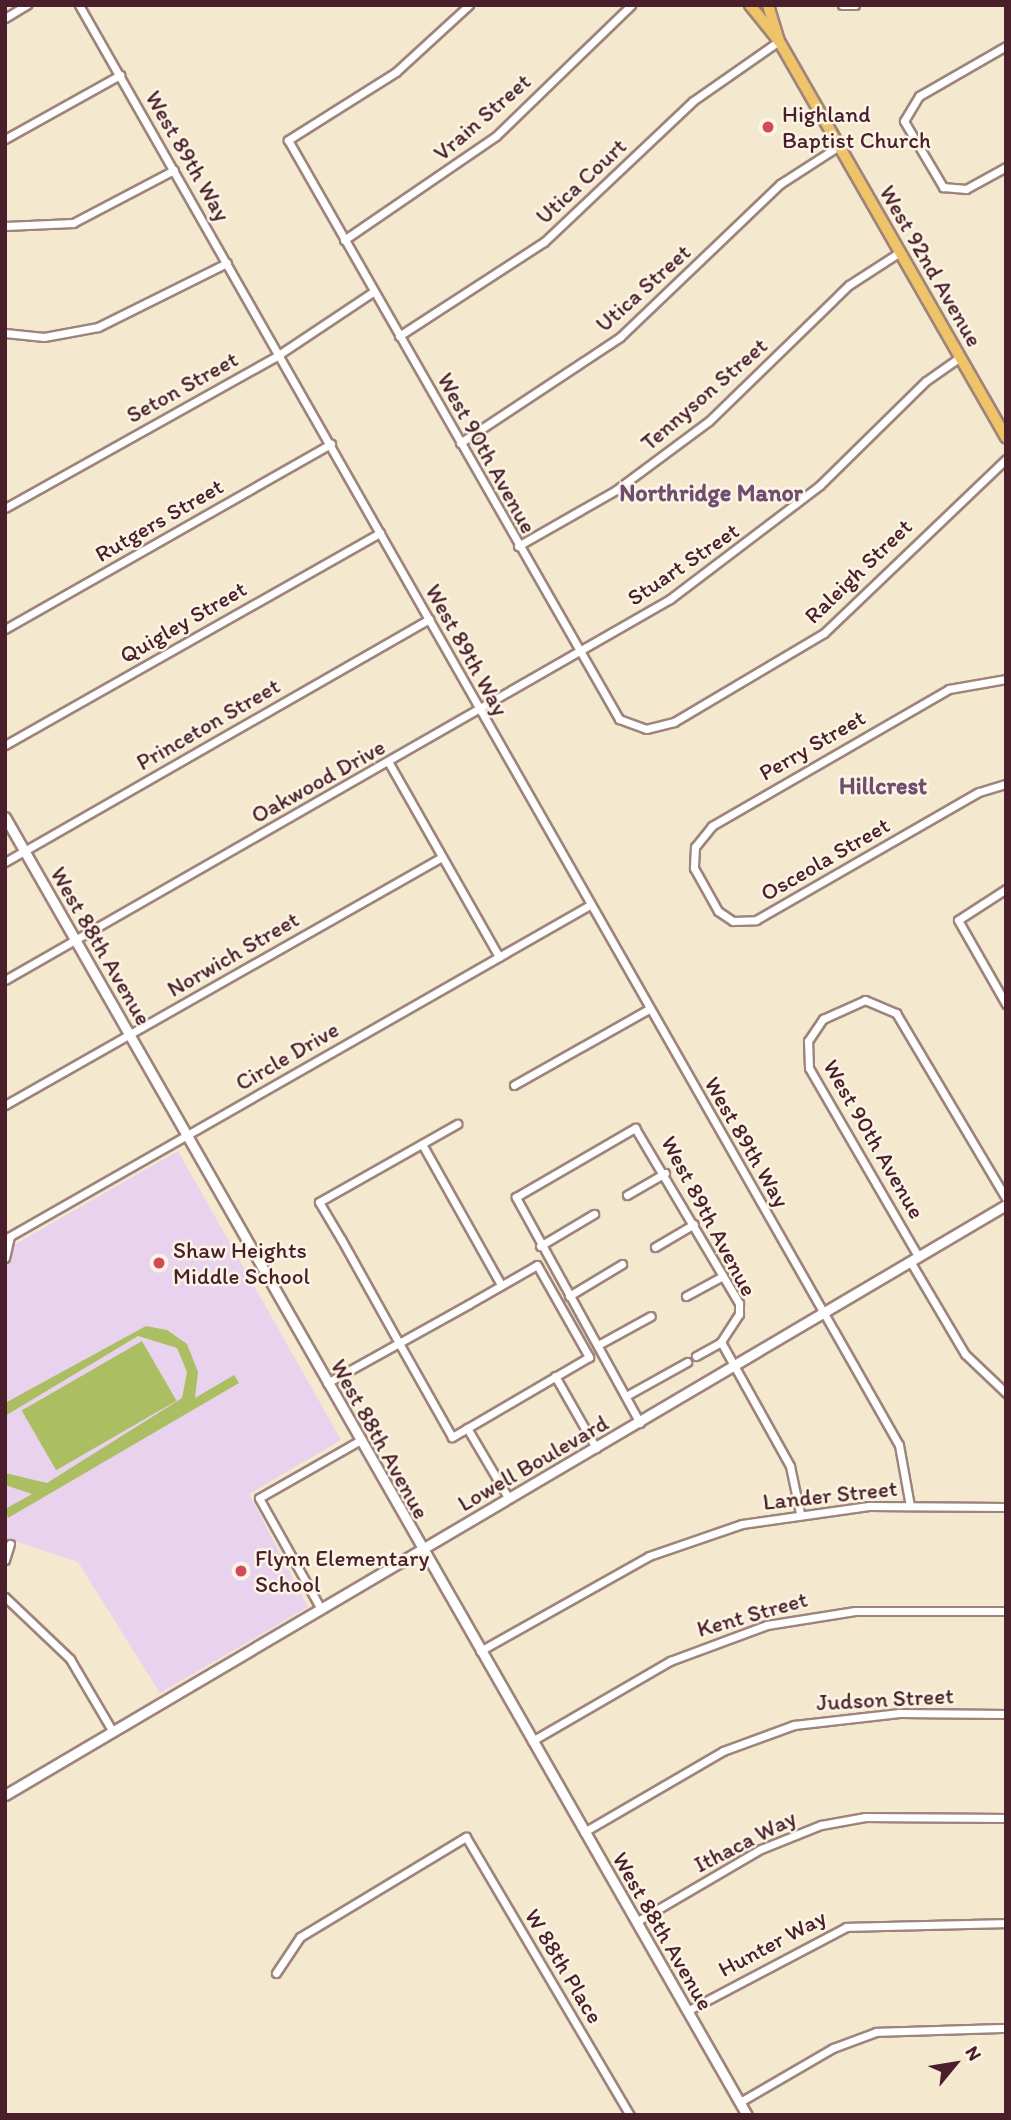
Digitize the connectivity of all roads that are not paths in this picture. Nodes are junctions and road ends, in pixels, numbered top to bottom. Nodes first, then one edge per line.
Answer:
1 (27, 5) edge
2 (79, 5) edge
3 (469, 5) edge
4 (631, 5) edge
5 (750, 5) edge
6 (768, 5) edge
7 (842, 5) edge
8 (855, 5) edge
9 (5, 18) edge
10 (779, 41) junction
11 (1006, 46) edge
12 (120, 75) junction
13 (5, 139) edge
14 (839, 146) junction
15 (1006, 167) edge
16 (174, 170) junction
17 (5, 226) edge
18 (344, 240) junction
19 (900, 252) junction
20 (227, 262) junction
21 (373, 292) junction
22 (5, 333) edge
23 (399, 336) junction
24 (280, 354) junction
25 (960, 358) junction
26 (1006, 438) edge
27 (460, 443) junction
28 (331, 444) junction
29 (1006, 459) edge
30 (5, 508) edge
31 (380, 533) junction
32 (518, 547) junction
33 (429, 619) junction
34 (5, 629) edge
35 (578, 653) junction
36 (1006, 679) edge
37 (479, 712) junction
38 (687, 715) joint
39 (5, 746) edge
40 (389, 762) junction
41 (1006, 784) edge
42 (5, 817) edge
43 (25, 851) junction
44 (442, 857) junction
45 (5, 862) edge
46 (1006, 889) edge
47 (706, 894) joint
48 (588, 906) junction
49 (75, 940) junction
50 (499, 957) junction
51 (5, 980) edge
52 (1006, 1004) edge
53 (647, 1010) junction
54 (129, 1035) junction
55 (514, 1085) dead end
56 (5, 1105) edge
57 (457, 1124) dead end
58 (187, 1135) junction
59 (422, 1144) junction
60 (665, 1173) junction
61 (626, 1195) dead end
62 (1006, 1198) edge
63 (1006, 1205) edge
64 (594, 1214) dead end
65 (694, 1224) junction
66 (7, 1238) edge
67 (540, 1246) junction
68 (655, 1247) dead end
69 (5, 1258) edge
70 (914, 1258) junction
71 (622, 1264) dead end
72 (723, 1276) junction
73 (501, 1285) junction
74 (569, 1296) junction
75 (686, 1296) dead end
76 (824, 1311) junction
77 (650, 1316) dead end
78 (721, 1342) junction
79 (399, 1343) junction
80 (598, 1345) junction
81 (696, 1356) dead end
82 (687, 1362) dead end
83 (734, 1367) junction
84 (555, 1376) junction
85 (327, 1383) junction
86 (1006, 1393) edge
87 (626, 1396) junction
88 (640, 1423) junction
89 (467, 1428) junction
90 (359, 1441) junction
91 (596, 1448) junction
92 (509, 1499) junction
93 (910, 1506) junction
94 (1006, 1507) edge
95 (800, 1513) junction
96 (10, 1544) dead end
97 (421, 1550) junction
98 (5, 1560) edge
99 (5, 1597) edge
100 (321, 1609) junction
101 (1006, 1611) edge
102 (480, 1651) junction
103 (1006, 1714) edge
104 (113, 1732) junction
105 (532, 1741) junction
106 (5, 1795) edge
107 (1006, 1818) edge
108 (584, 1832) junction
109 (636, 1922) junction
110 (1006, 1923) edge
111 (276, 1973) dead end
112 (687, 2011) junction
113 (1006, 2028) edge
114 (740, 2102) junction
115 (630, 2115) edge
116 (747, 2115) edge

1 - 9 street
2 - 12 street, West 89th Way
3 - 18 street, West 90th Avenue
4 - 18 street, Vrain Street
5 - 10 main road, West 92nd Avenue
6 - 10 main road, West 92nd Avenue
7 - 8 street
10 - 14 main road, West 92nd Avenue
10 - 23 street, Utica Court
11 - 15 street
12 - 13 street
12 - 16 street, West 89th Way
14 - 19 main road, West 92nd Avenue
14 - 27 street, Utica Street
16 - 17 street
16 - 20 street, West 89th Way
18 - 21 street, West 90th Avenue
19 - 25 main road, West 92nd Avenue
19 - 32 street, Tennyson Street
20 - 22 street
20 - 24 street, West 89th Way
21 - 23 street, West 90th Avenue
21 - 24 street, Seton Street
23 - 27 street, West 90th Avenue
24 - 28 street, West 89th Way
24 - 30 street, Seton Street
25 - 26 main road, West 92nd Avenue
25 - 35 street, Stuart Street
27 - 32 street, West 90th Avenue
28 - 31 street, West 89th Way
28 - 34 street, Rutgers Street
29 - 38 street, Raleigh Street
31 - 33 street, West 89th Way
31 - 39 street, Quigley Street
32 - 35 street, West 90th Avenue
33 - 37 street, West 89th Way
33 - 43 street, Princeton Street
35 - 37 street, Oakwood Drive
35 - 38 street, West 90th Avenue
36 - 47 street, Perry Street
37 - 40 street, Oakwood Drive
37 - 48 street, West 89th Way
40 - 44 street
40 - 49 street, Oakwood Drive
41 - 47 street, Osceola Street
42 - 43 street, West 88th Avenue
43 - 45 street, Princeton Street
43 - 49 street, West 88th Avenue
44 - 50 street
44 - 54 street, Norwich Street
46 - 52 street
48 - 50 street, Circle Drive
48 - 53 street, West 89th Way
49 - 51 street, Oakwood Drive
49 - 54 street, West 88th Avenue
50 - 58 street, Circle Drive
53 - 55 street
53 - 76 street, West 89th Way
54 - 56 street, Norwich Street
54 - 58 street, West 88th Avenue
57 - 59 street
58 - 66 street, Circle Drive
58 - 85 street, West 88th Avenue
59 - 73 street
59 - 79 street
60 - 61 street
60 - 65 street, West 89th Avenue
60 - 67 street, West 89th Avenue
62 - 70 street, West 90th Avenue
63 - 70 street, Lowell Boulevard
64 - 67 street
65 - 68 street
65 - 72 street, West 89th Avenue
66 - 69 street
67 - 74 street
70 - 76 street, Lowell Boulevard
70 - 86 street, West 90th Avenue
71 - 74 street
72 - 75 street
72 - 78 street, West 89th Avenue
73 - 79 street
73 - 84 street
74 - 80 street
76 - 83 street, Lowell Boulevard
76 - 93 street, West 89th Way
77 - 80 street
78 - 81 street
78 - 83 street
79 - 85 street
79 - 89 street
80 - 87 street
82 - 87 street
83 - 88 street, Lowell Boulevard
83 - 95 street
84 - 89 street
84 - 91 street
85 - 90 street, West 88th Avenue
87 - 88 street
88 - 91 street, Lowell Boulevard
89 - 92 street
90 - 97 street, West 88th Avenue
90 - 100 street
91 - 92 street, Lowell Boulevard
92 - 97 street, Lowell Boulevard
93 - 94 street, Lander Street
93 - 95 street, Lander Street
95 - 102 street, Lander Street
96 - 98 street
97 - 100 street, Lowell Boulevard
97 - 102 street, West 88th Avenue
99 - 104 street
100 - 104 street, Lowell Boulevard
101 - 105 street, Kent Street
102 - 105 street, West 88th Avenue
103 - 108 street, Judson Street
104 - 106 street, Lowell Boulevard
105 - 108 street, West 88th Avenue
107 - 109 street, Ithaca Way
108 - 109 street, West 88th Avenue
109 - 112 street, West 88th Avenue
110 - 112 street, Hunter Way
111 - 115 street, W 88th Place
112 - 114 street, West 88th Avenue
113 - 114 street
114 - 116 street, West 88th Avenue

